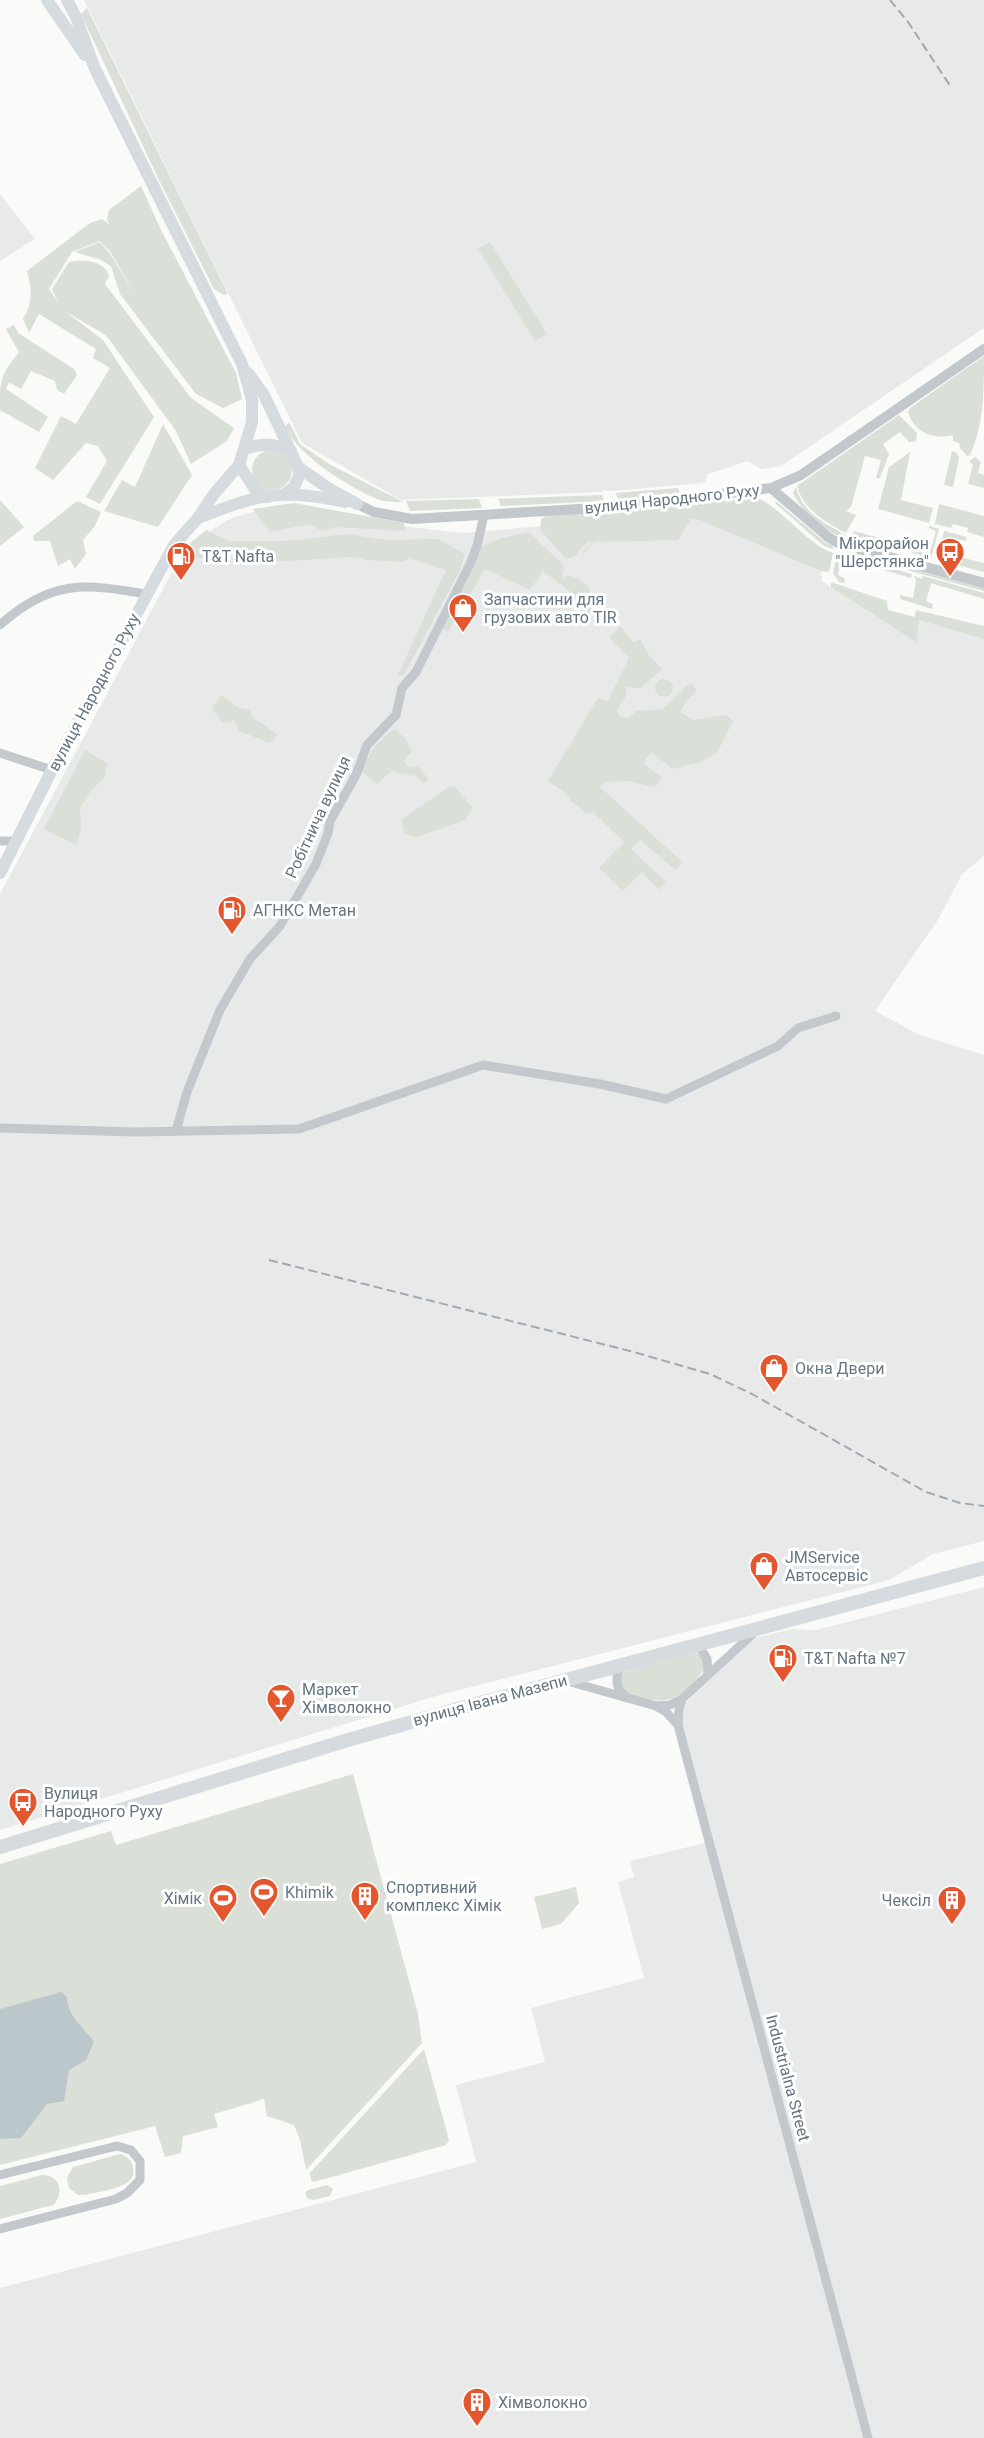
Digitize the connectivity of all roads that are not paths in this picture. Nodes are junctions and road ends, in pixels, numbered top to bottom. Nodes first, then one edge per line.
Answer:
1 (47, 0) edge
2 (67, 0) edge
3 (94, 69) junction
4 (984, 349) edge
5 (242, 364) junction
6 (245, 449) junction
7 (291, 451) junction
8 (239, 465) junction
9 (298, 466) junction
10 (771, 488) junction
11 (283, 495) junction
12 (268, 497) junction
13 (357, 504) junction
14 (484, 515) junction
15 (198, 518) junction
16 (984, 583) edge
17 (146, 594) junction
18 (0, 625) edge
19 (0, 753) edge
20 (52, 770) junction
21 (0, 841) edge
22 (17, 841) junction
23 (0, 873) edge
24 (836, 1016) dead end
25 (0, 1128) edge
26 (176, 1131) junction
27 (984, 1568) edge
28 (758, 1629) junction
29 (698, 1645) junction
30 (620, 1666) junction
31 (708, 1674) junction
32 (565, 1680) junction
33 (628, 1699) junction
34 (682, 1699) junction
35 (656, 1706) junction
36 (678, 1725) junction
37 (0, 1847) edge
38 (0, 2175) edge
39 (0, 2229) edge
40 (868, 2438) edge

1 - 3 main road
2 - 3 main road
3 - 5 main road
4 - 10 street, вулиця Народного Руху
5 - 6 main road
5 - 7 main road
6 - 7 main road
6 - 8 main road
7 - 9 main road
8 - 12 main road
8 - 15 main road, вулиця Народного Руху
9 - 11 main road
9 - 13 main road
10 - 14 street, вулиця Народного Руху
10 - 16 street
11 - 12 main road
11 - 13 main road
12 - 15 main road
13 - 14 street, вулиця Народного Руху
14 - 26 street, Робітнича вулиця
15 - 17 main road, вулиця Народного Руху
17 - 18 street
17 - 20 main road, вулиця Народного Руху
19 - 20 street
20 - 22 main road, вулиця Народного Руху
21 - 22 street
22 - 23 main road, вулиця Народного Руху
24 - 26 street
25 - 26 street
27 - 28 main road, вулиця Івана Мазепи
28 - 29 main road, вулиця Івана Мазепи
28 - 31 street
29 - 30 main road, вулиця Івана Мазепи
29 - 31 street
30 - 32 main road, вулиця Івана Мазепи
30 - 33 street
31 - 34 street
32 - 33 street
32 - 37 main road, вулиця Івана Мазепи
33 - 35 street
34 - 35 street
34 - 36 street, Industrialna Street
35 - 36 street
36 - 40 street, Industrialna Street
38 - 39 street

